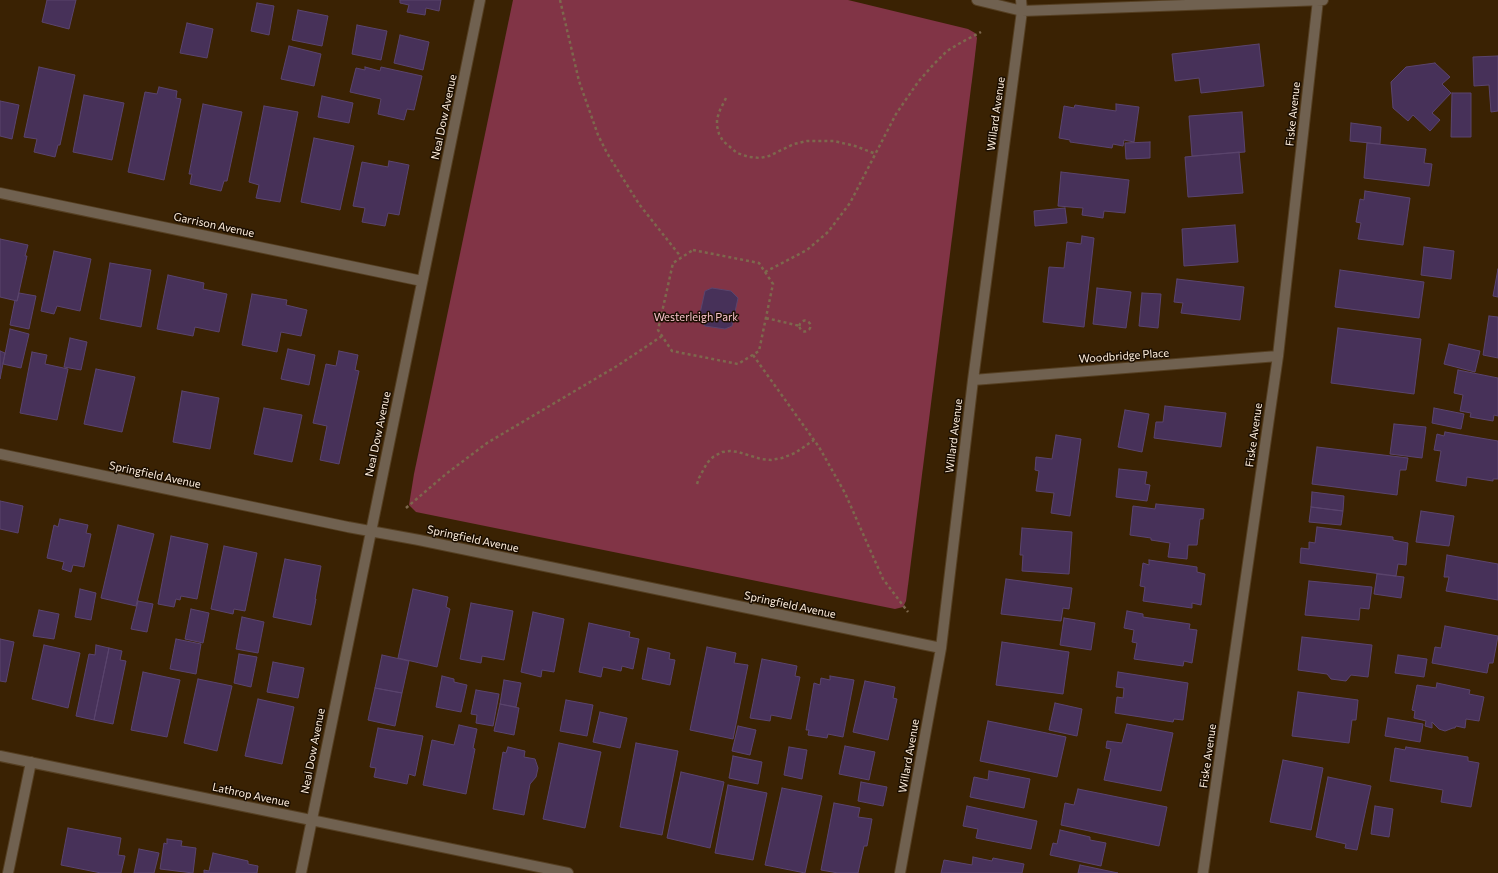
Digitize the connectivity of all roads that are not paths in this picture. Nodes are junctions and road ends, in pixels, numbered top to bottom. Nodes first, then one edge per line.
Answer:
1 (480, 0) edge
2 (977, 0) edge
3 (1021, 0) edge
4 (1318, 0) edge
5 (1323, 0) edge
6 (1022, 11) junction
7 (0, 192) edge
8 (422, 281) junction
9 (1278, 356) junction
10 (972, 380) junction
11 (0, 454) edge
12 (370, 532) junction
13 (941, 648) junction
14 (0, 756) edge
15 (31, 762) junction
16 (312, 820) junction
17 (8, 873) edge
18 (301, 873) edge
19 (568, 873) edge
20 (900, 873) edge
21 (1203, 873) edge

1 - 8 street, Neal Dow Avenue
2 - 6 street
3 - 6 street, Willard Avenue
4 - 5 street
4 - 6 street
4 - 9 street, Fiske Avenue
6 - 10 street, Willard Avenue
7 - 8 street, Garrison Avenue
8 - 12 street, Neal Dow Avenue
9 - 10 street, Woodbridge Place
9 - 21 street, Fiske Avenue
10 - 13 street, Willard Avenue
11 - 12 street, Springfield Avenue
12 - 13 street, Springfield Avenue
12 - 16 street, Neal Dow Avenue
13 - 20 street, Willard Avenue
14 - 15 street, Lathrop Avenue
15 - 16 street, Lathrop Avenue
15 - 17 street
16 - 18 street, Neal Dow Avenue
16 - 19 street, Lathrop Avenue

